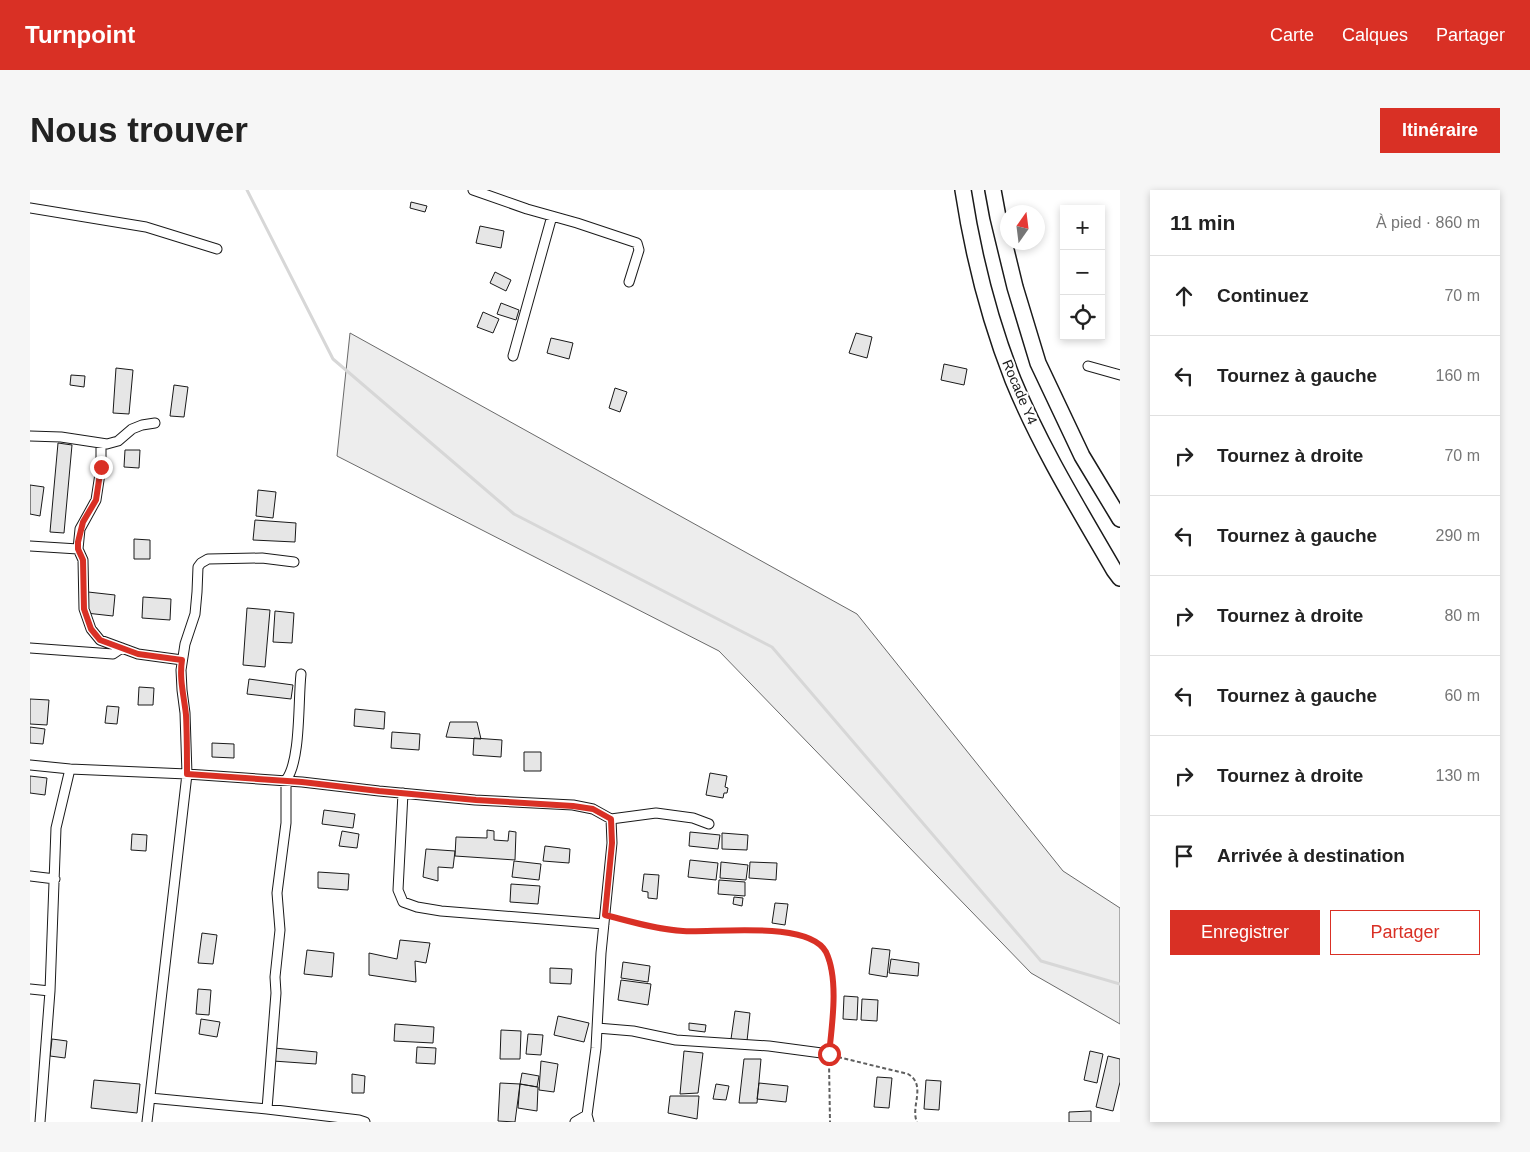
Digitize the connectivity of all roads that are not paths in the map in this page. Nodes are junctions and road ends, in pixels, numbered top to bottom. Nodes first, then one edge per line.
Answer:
1 (473, 190) edge
2 (963, 190) edge
3 (994, 190) edge
4 (30, 208) edge
5 (552, 216) junction
6 (217, 249) dead end
7 (629, 282) dead end
8 (514, 356) dead end
9 (1088, 366) dead end
10 (1120, 375) edge
11 (155, 423) dead end
12 (30, 436) edge
13 (101, 443) junction
14 (1120, 519) edge
15 (30, 546) edge
16 (78, 549) junction
17 (294, 562) dead end
18 (1120, 578) edge
19 (30, 648) edge
20 (122, 648) junction
21 (182, 660) junction
22 (301, 674) dead end
23 (30, 764) edge
24 (70, 769) junction
25 (187, 774) junction
26 (286, 780) junction
27 (403, 793) junction
28 (611, 819) junction
29 (709, 824) dead end
30 (30, 876) edge
31 (54, 879) junction
32 (604, 920) junction
33 (30, 989) edge
34 (50, 991) junction
35 (597, 1028) junction
36 (829, 1054) road end
37 (150, 1098) junction
38 (267, 1108) junction
39 (588, 1118) edge
40 (40, 1122) edge
41 (147, 1122) edge
42 (366, 1122) edge
43 (575, 1122) edge

1 - 5 street
2 - 18 highway, Rocade Y4
3 - 14 highway, Rocade Y4
4 - 6 street
5 - 7 street
5 - 8 street
9 - 10 street
11 - 13 street
12 - 13 street
13 - 16 street
15 - 16 street
16 - 20 street
17 - 21 street
19 - 20 street
20 - 21 street
21 - 25 street
22 - 26 street
23 - 24 street
24 - 25 street
24 - 31 street
25 - 26 street
25 - 37 street
26 - 27 street
26 - 38 street
27 - 28 street
27 - 32 street
28 - 29 street
28 - 32 street
30 - 31 street
31 - 34 street
32 - 35 street
33 - 34 street
34 - 40 street
35 - 36 street
35 - 39 street
37 - 38 street
37 - 41 street
38 - 42 street
39 - 43 street

